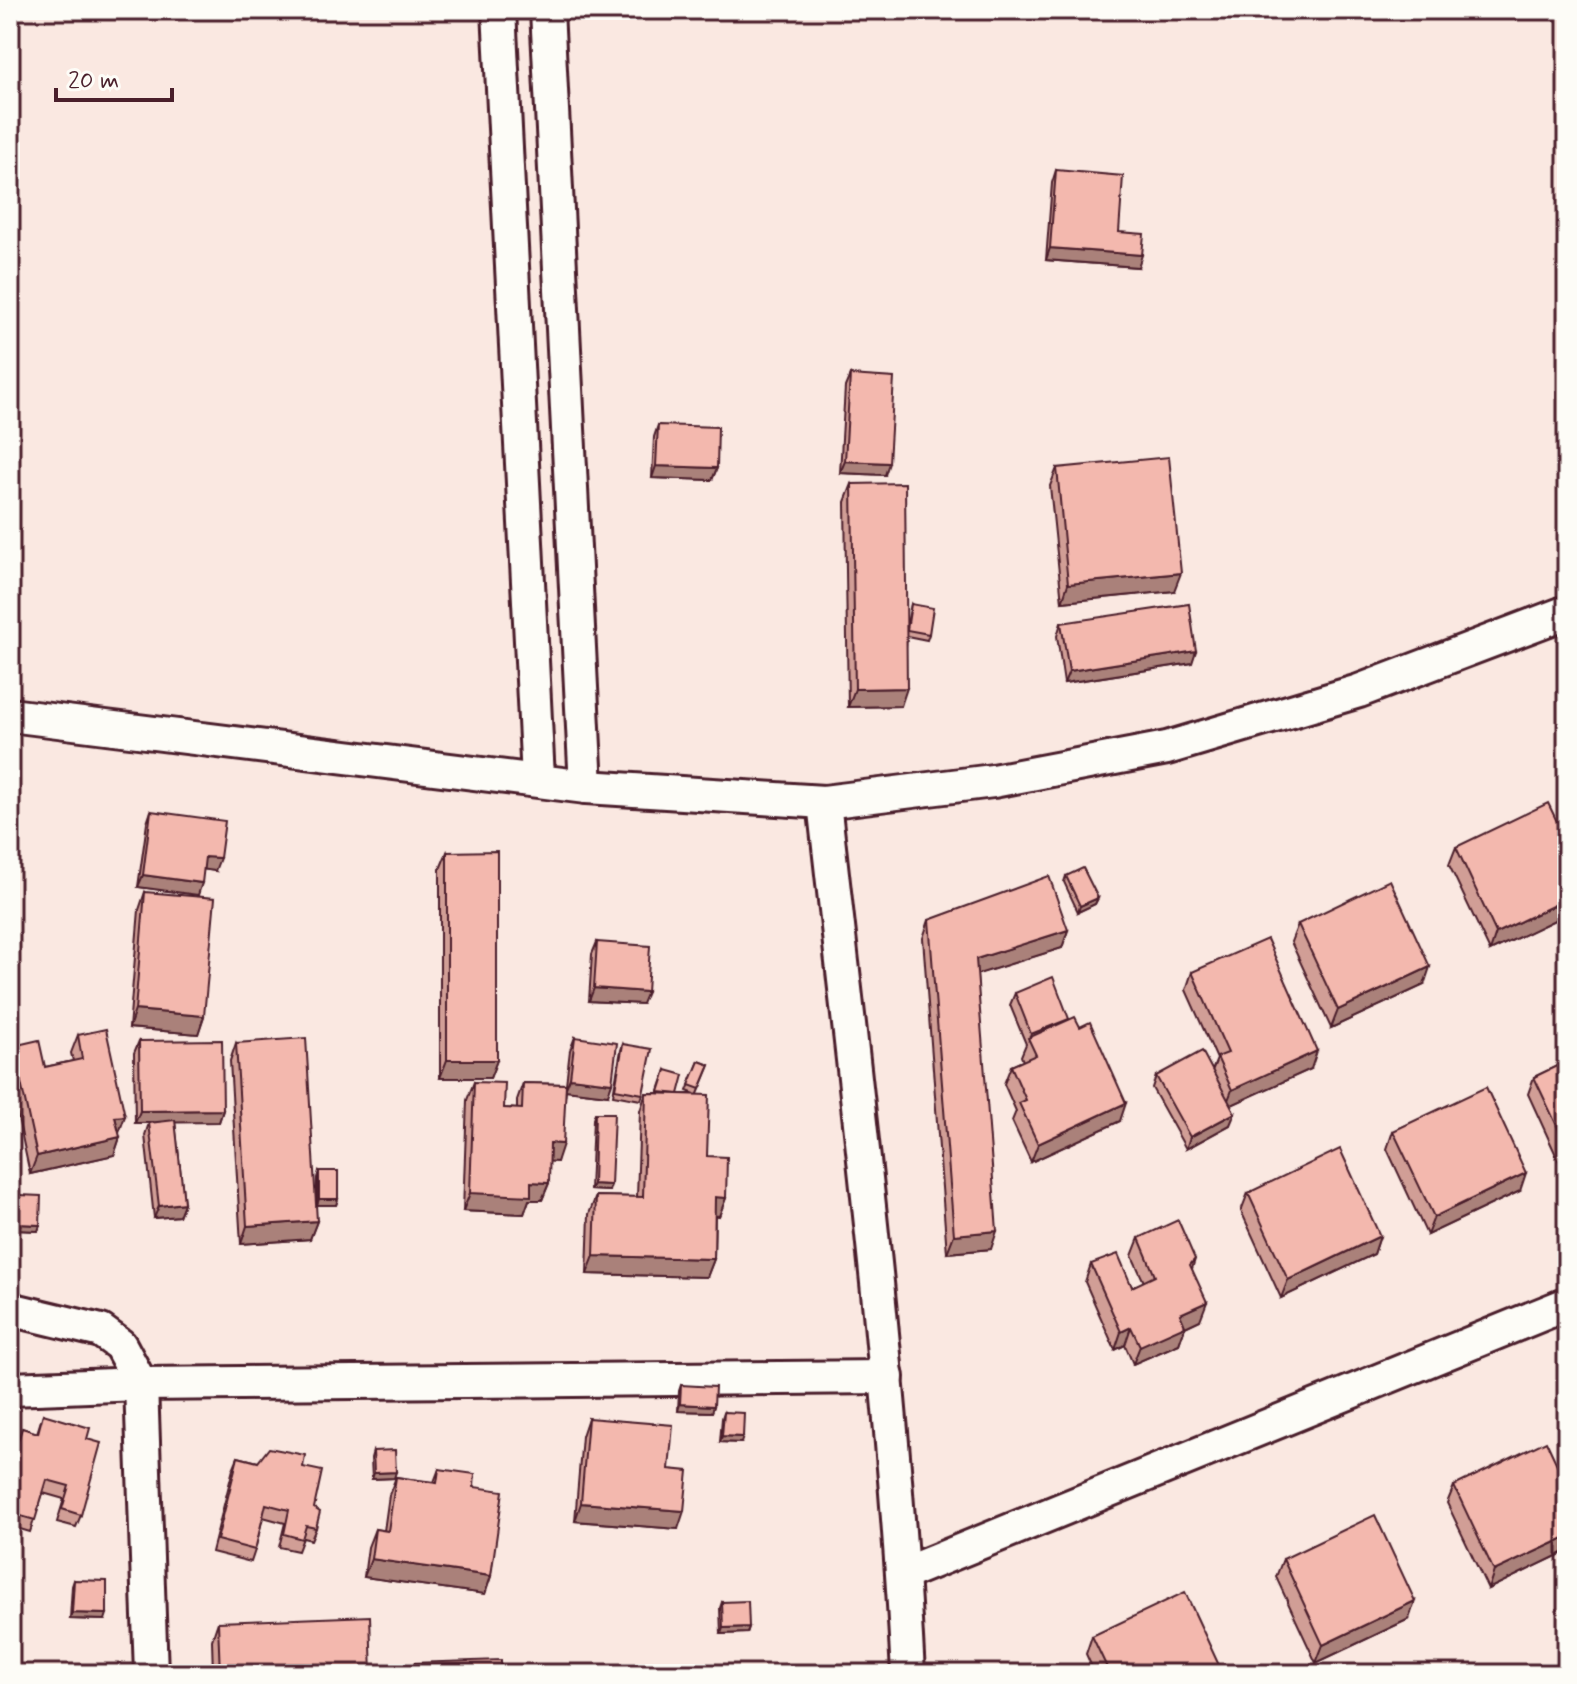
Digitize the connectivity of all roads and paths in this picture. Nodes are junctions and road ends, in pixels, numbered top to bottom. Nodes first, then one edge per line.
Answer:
1 (499, 10) edge
2 (547, 10) edge
3 (1567, 612) edge
4 (10, 715) edge
5 (538, 779) junction
6 (586, 787) junction
7 (824, 802) junction
8 (1567, 1304) edge
9 (10, 1309) edge
10 (887, 1377) junction
11 (141, 1384) junction
12 (10, 1389) edge
13 (903, 1574) junction
14 (151, 1674) edge
15 (908, 1674) edge

1 - 5 street
2 - 6 street
3 - 7 street
4 - 5 street
5 - 6 street
6 - 7 street
7 - 10 street
8 - 13 street
9 - 11 street
10 - 11 street
10 - 13 street
11 - 12 street
11 - 14 street
13 - 15 street

